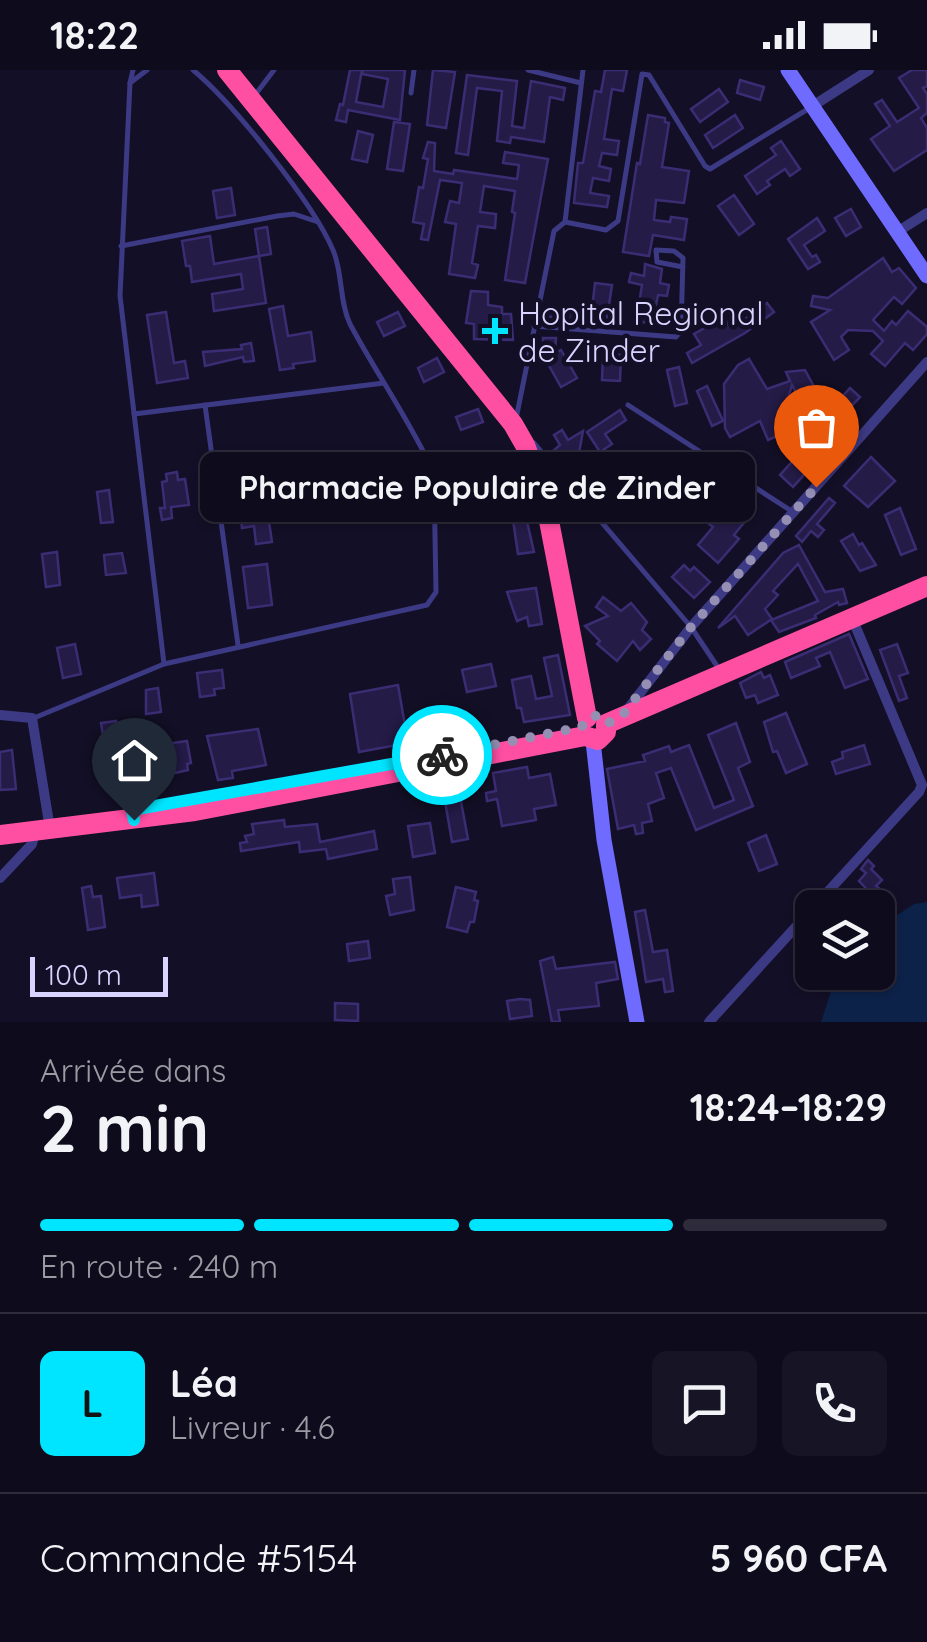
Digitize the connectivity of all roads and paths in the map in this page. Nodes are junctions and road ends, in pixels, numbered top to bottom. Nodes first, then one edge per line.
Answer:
1 (133, 70) edge
2 (147, 70) edge
3 (193, 70) edge
4 (228, 70) edge
5 (238, 70) edge
6 (274, 70) edge
7 (414, 70) edge
8 (528, 70) edge
9 (583, 70) edge
10 (788, 70) edge
11 (869, 70) edge
12 (130, 83) junction
13 (581, 83) junction
14 (411, 94) dead end
15 (254, 97) junction
16 (811, 107) junction
17 (927, 213) edge
18 (565, 222) junction
19 (319, 223) junction
20 (898, 232) junction
21 (121, 246) junction
22 (683, 266) junction
23 (927, 276) edge
24 (534, 326) junction
25 (927, 362) edge
26 (384, 383) junction
27 (205, 405) junction
28 (628, 405) dead end
29 (134, 414) junction
30 (515, 420) junction
31 (534, 444) junction
32 (793, 512) junction
33 (927, 586) edge
34 (852, 617) junction
35 (691, 627) junction
36 (238, 646) junction
37 (164, 664) junction
38 (721, 672) junction
39 (0, 716) edge
40 (32, 718) junction
41 (595, 726) junction
42 (0, 825) edge
43 (42, 825) junction
44 (0, 834) edge
45 (0, 878) edge
46 (636, 1022) edge
47 (709, 1022) edge

1 - 12 lane
2 - 12 lane
3 - 19 lane
4 - 15 highway
5 - 15 highway
6 - 15 lane
7 - 14 lane
8 - 13 lane
9 - 13 lane
10 - 16 street
11 - 16 street
12 - 21 lane
13 - 18 lane
15 - 30 highway
16 - 18 lane
16 - 20 street
17 - 20 street
18 - 24 lane
19 - 21 lane
19 - 26 lane
20 - 23 street
21 - 29 lane
22 - 22 lane
22 - 24 lane
24 - 30 lane
25 - 32 street
26 - 27 lane
26 - 36 lane
27 - 29 lane
27 - 36 lane
28 - 32 lane
29 - 37 lane
30 - 31 highway
30 - 41 highway
31 - 35 lane
31 - 41 highway
32 - 35 street
33 - 34 highway
34 - 38 highway
34 - 47 street
35 - 38 lane
35 - 41 street
36 - 37 lane
37 - 40 lane
38 - 41 highway
39 - 40 street
40 - 43 street
41 - 43 highway
41 - 46 street
42 - 43 highway
43 - 44 highway
43 - 45 street

